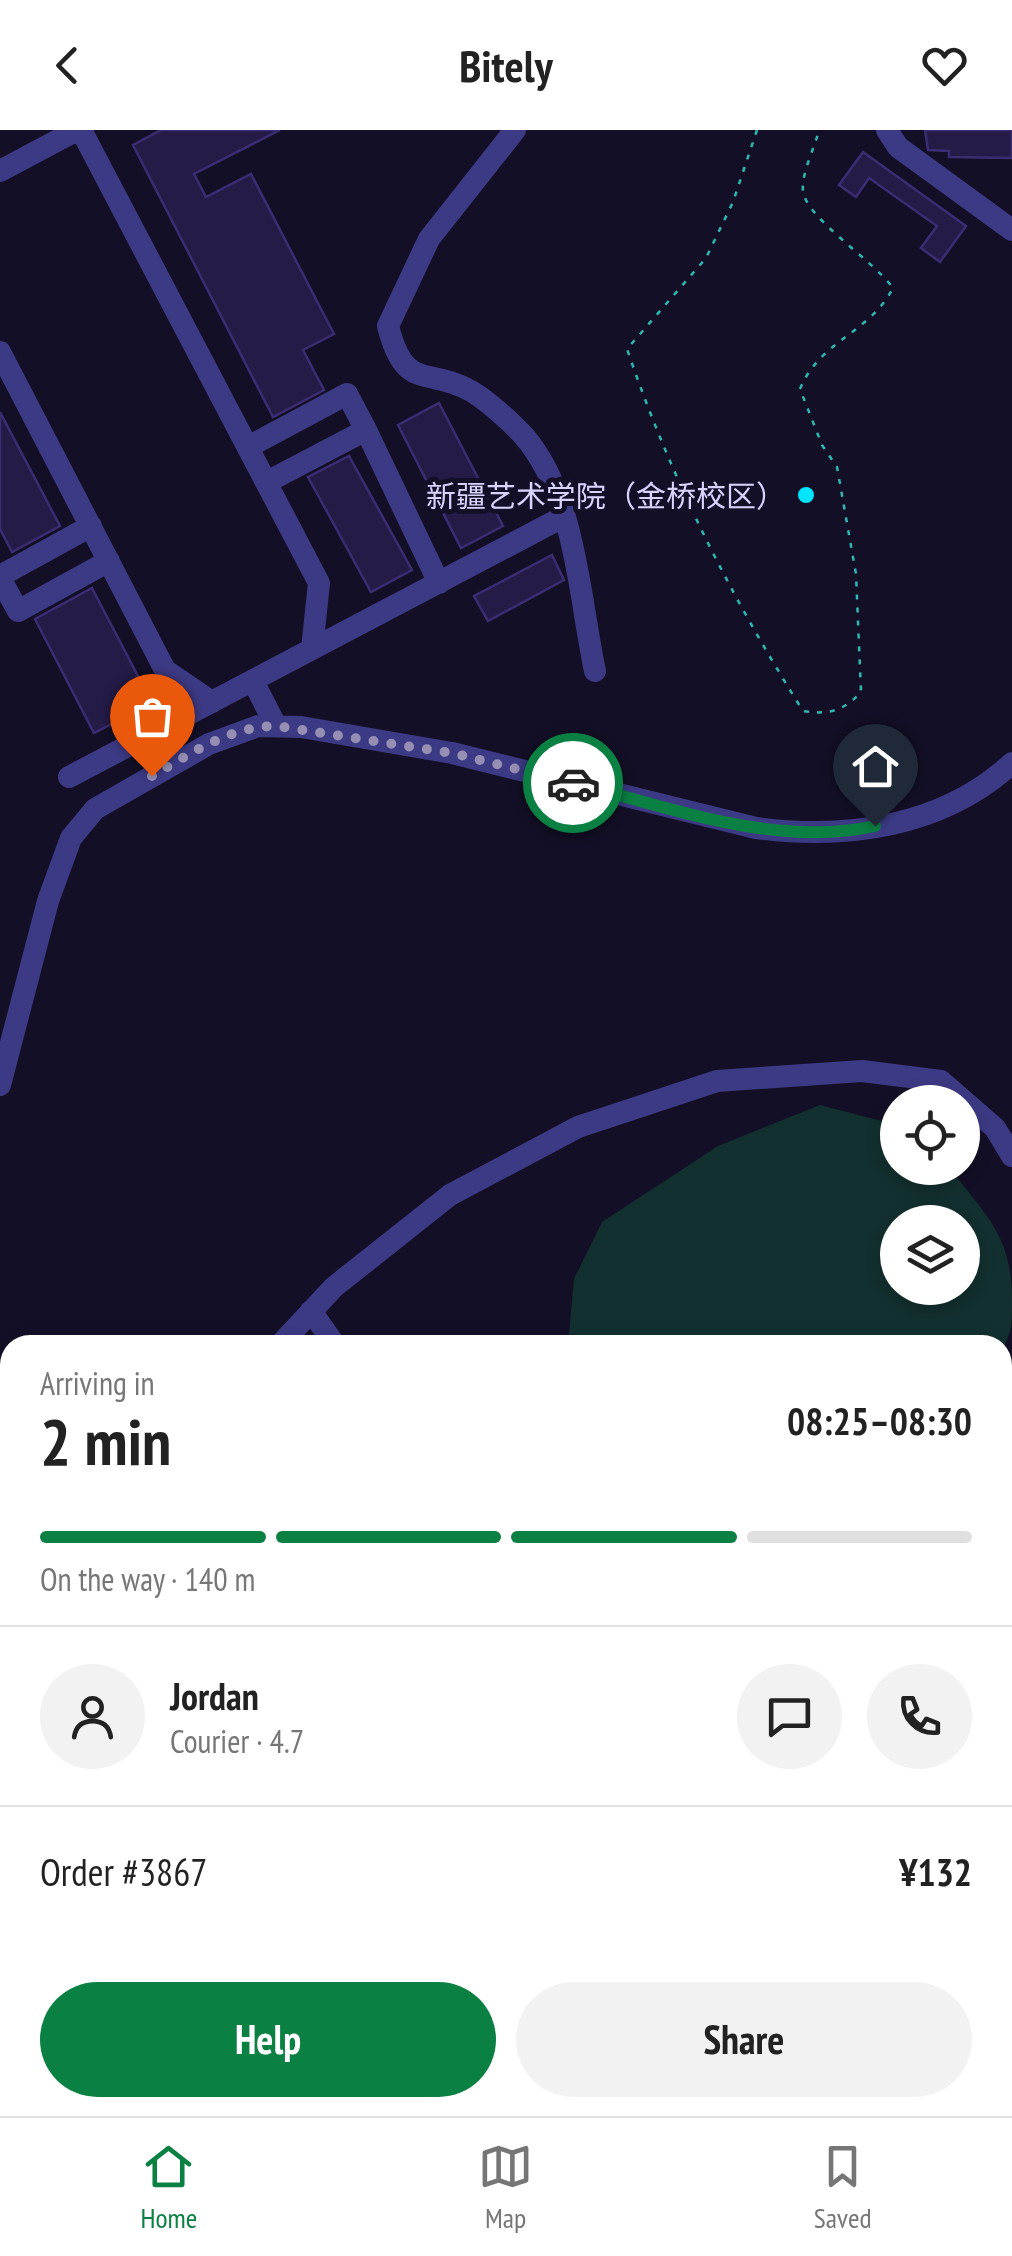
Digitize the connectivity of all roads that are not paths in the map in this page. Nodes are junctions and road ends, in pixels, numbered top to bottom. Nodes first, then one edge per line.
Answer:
1 (79, 130) edge
2 (516, 130) edge
3 (887, 130) edge
4 (0, 171) edge
5 (1012, 230) edge
6 (0, 352) edge
7 (366, 430) junction
8 (248, 447) junction
9 (267, 482) junction
10 (564, 517) junction
11 (91, 526) junction
12 (109, 561) junction
13 (0, 577) edge
14 (439, 583) junction
15 (312, 649) junction
16 (594, 671) dead end
17 (253, 680) junction
18 (212, 702) junction
19 (276, 726) junction
20 (1012, 762) edge
21 (69, 777) dead end
22 (0, 1085) edge
23 (1012, 1156) edge
24 (311, 1311) junction
25 (289, 1335) edge
26 (328, 1335) edge

1 - 4 street
1 - 8 street
2 - 10 street
3 - 5 street
6 - 11 street
7 - 8 street
7 - 9 street
7 - 14 street
8 - 9 street
9 - 15 street
10 - 14 street
10 - 16 street
11 - 12 street
11 - 13 street
12 - 13 street
12 - 18 street
14 - 15 street
15 - 17 street
17 - 18 street
17 - 19 street
18 - 21 street
19 - 20 street
19 - 22 street
23 - 24 street
24 - 25 street
24 - 26 street

